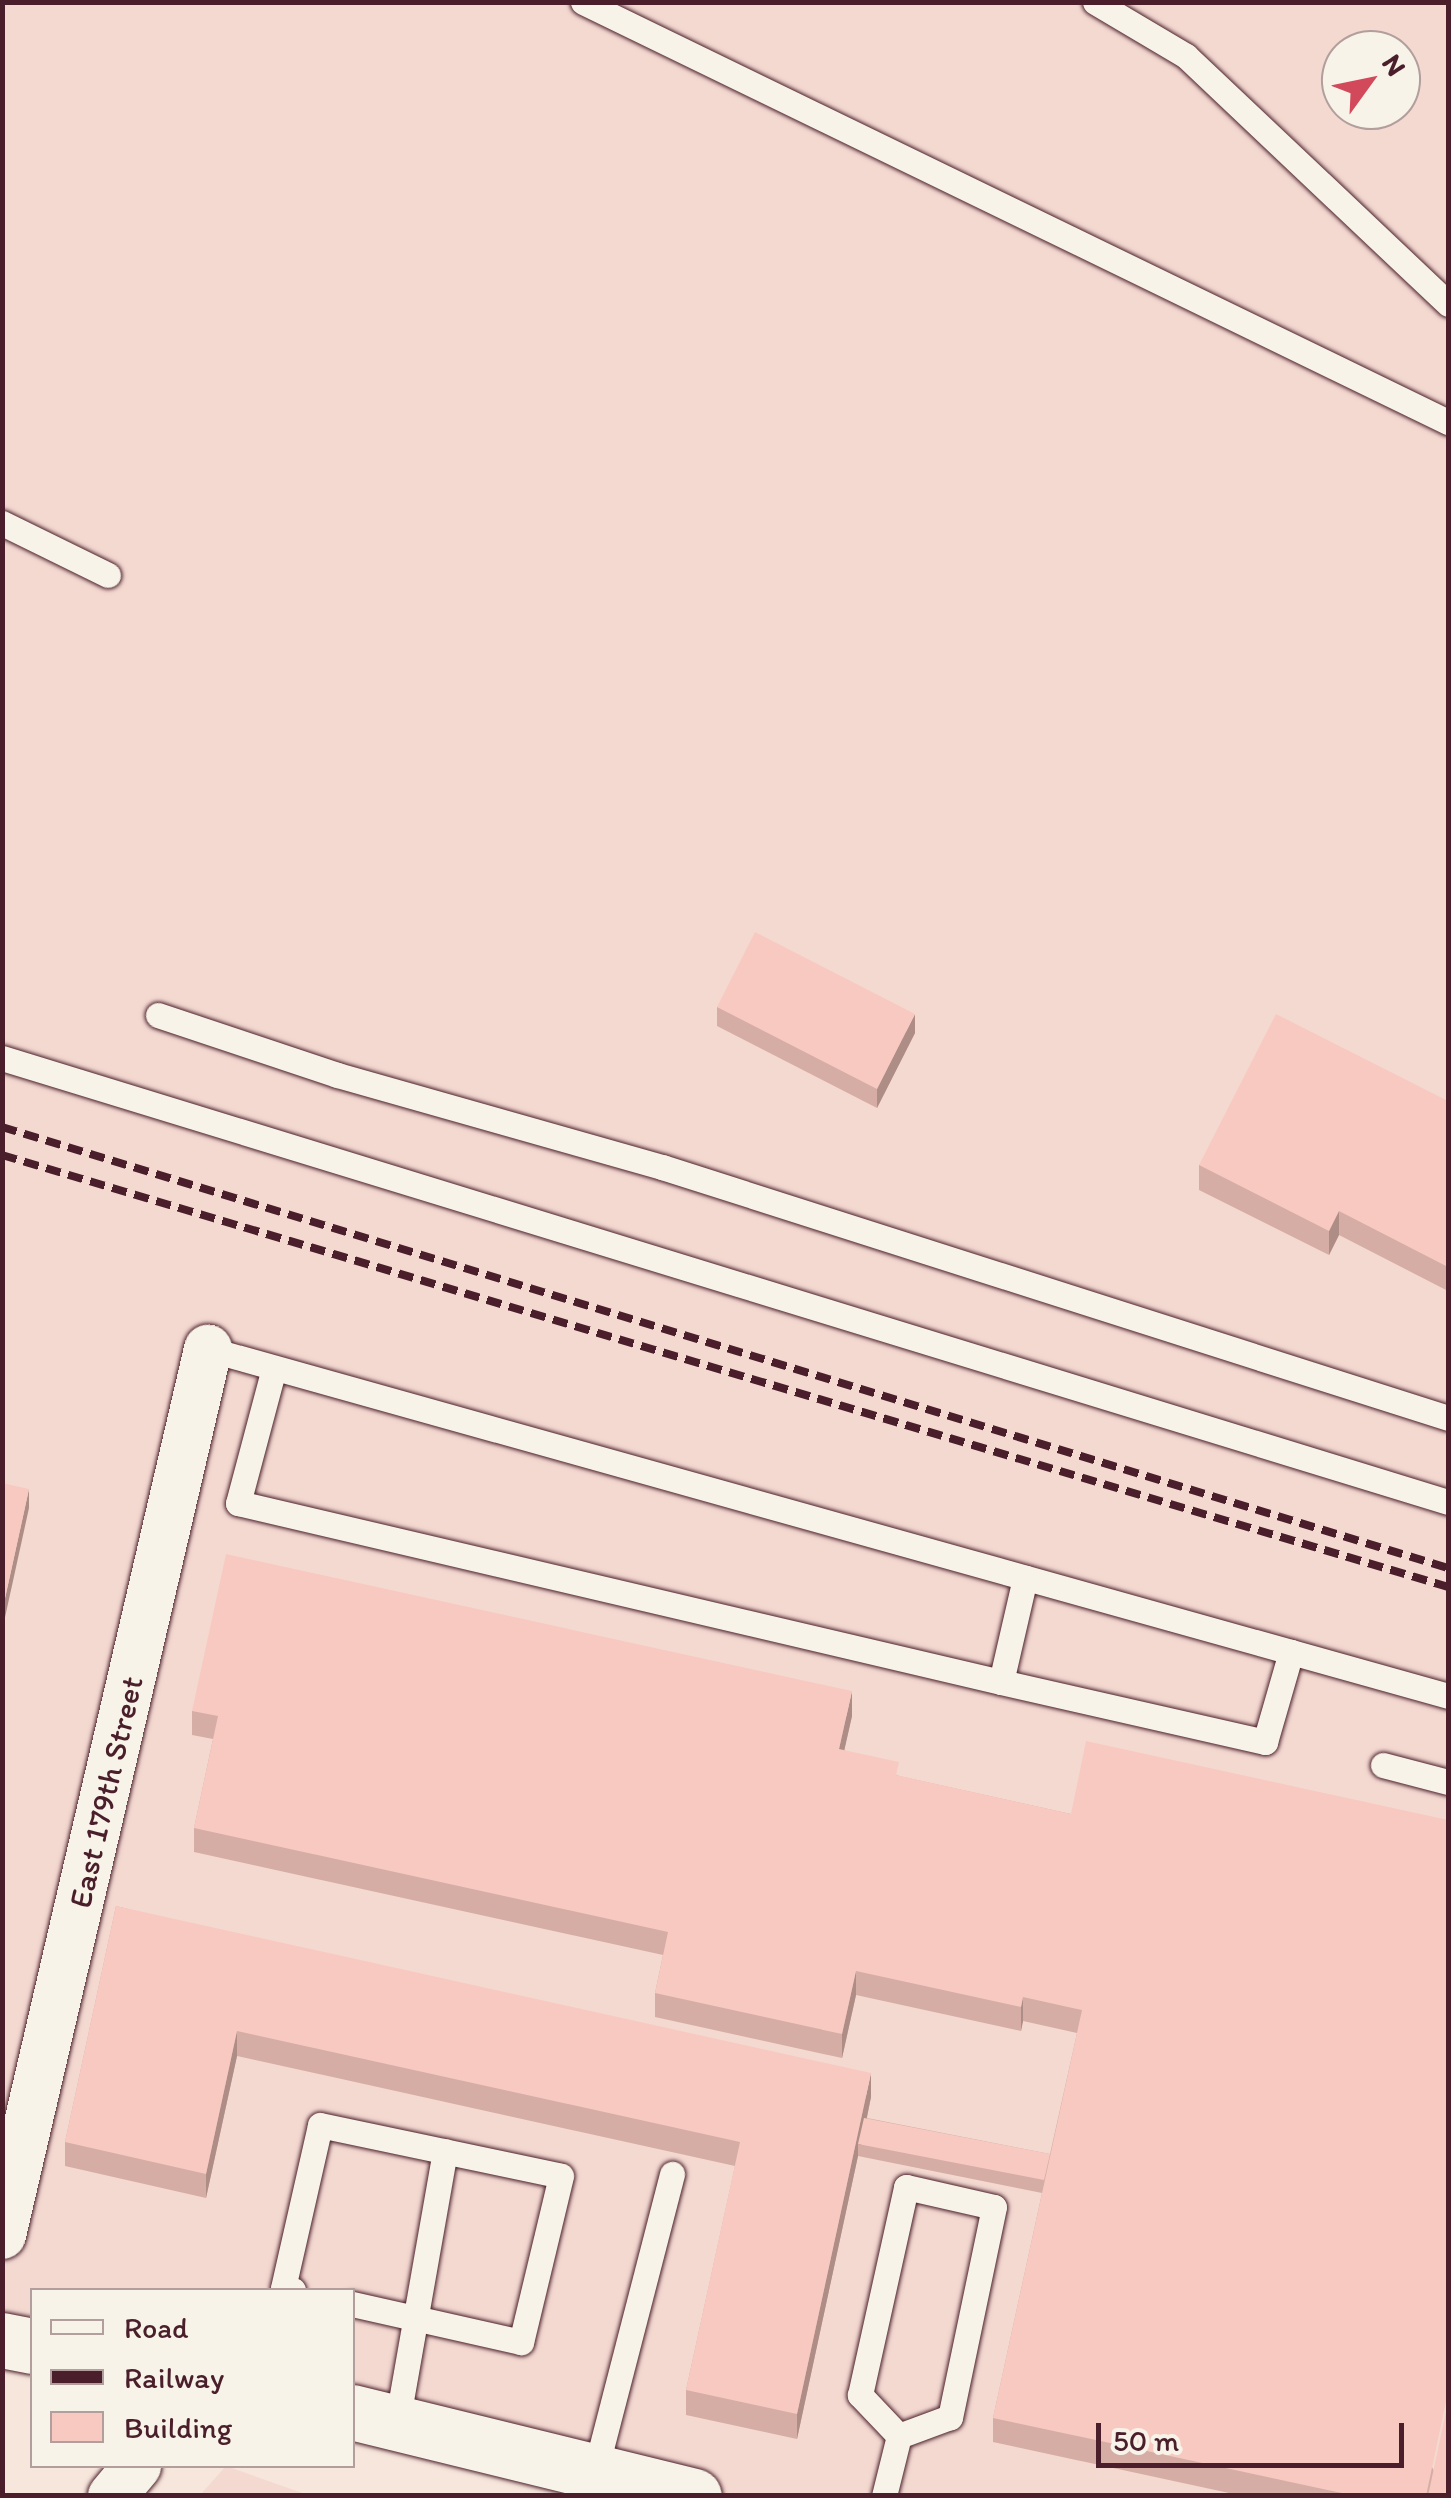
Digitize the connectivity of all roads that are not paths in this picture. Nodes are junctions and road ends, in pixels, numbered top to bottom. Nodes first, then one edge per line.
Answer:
1 (583, 2) edge
2 (1095, 2) edge
3 (1448, 304) edge
4 (1448, 422) edge
5 (2, 522) edge
6 (108, 575) dead end
7 (158, 1015) dead end
8 (2, 1058) edge
9 (208, 1349) joint
10 (274, 1368) junction
11 (1448, 1418) edge
12 (1448, 1502) edge
13 (1025, 1578) junction
14 (1291, 1652) junction
15 (1001, 1682) junction
16 (1448, 1696) edge
17 (1383, 1765) dead end
18 (1448, 1782) edge
19 (445, 2152) junction
20 (672, 2174) dead end
21 (2, 2235) edge
22 (283, 2288) edge
23 (355, 2305) edge
24 (414, 2319) junction
25 (2, 2340) edge
26 (30, 2346) edge
27 (375, 2417) edge
28 (899, 2436) junction
29 (595, 2472) junction
30 (694, 2496) edge
31 (884, 2496) edge

1 - 4 lane
2 - 3 lane
5 - 6 lane
7 - 11 lane
8 - 12 lane
9 - 10 lane
9 - 21 street, East 179th Street
10 - 13 lane
10 - 15 lane
13 - 14 lane
13 - 15 lane
14 - 15 lane
14 - 16 lane
17 - 18 lane
19 - 22 lane
19 - 24 lane
19 - 24 lane
20 - 29 lane
23 - 24 lane
24 - 27 lane
25 - 26 street
27 - 29 street
28 - 28 lane
28 - 31 lane
29 - 30 street

